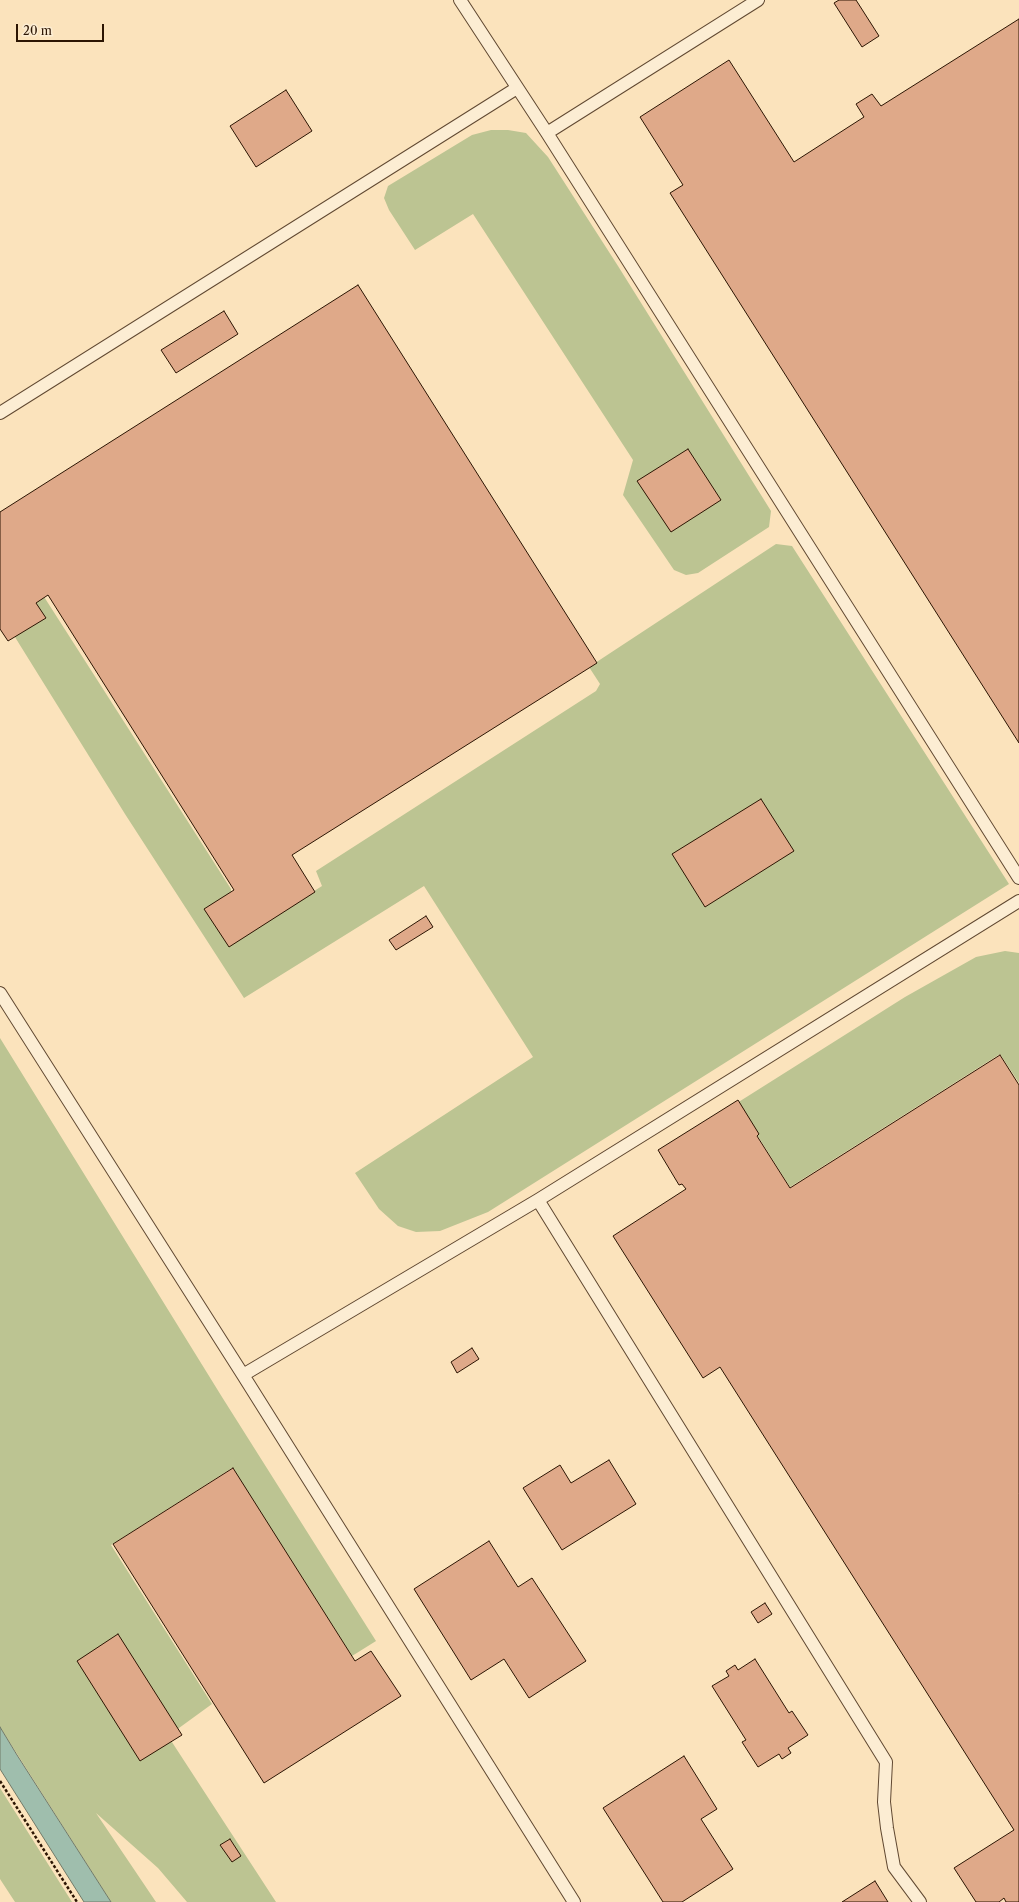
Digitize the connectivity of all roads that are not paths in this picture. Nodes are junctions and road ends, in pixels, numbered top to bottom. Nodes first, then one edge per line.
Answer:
1 (460, 0) edge
2 (758, 0) edge
3 (517, 88) junction
4 (547, 133) junction
5 (0, 413) edge
6 (1019, 878) edge
7 (1019, 901) edge
8 (0, 993) edge
9 (538, 1200) junction
10 (243, 1375) junction
11 (574, 1902) edge
12 (920, 1902) edge

1 - 3 lane
2 - 4 lane
3 - 4 lane
3 - 5 lane
4 - 6 lane
7 - 9 lane
8 - 10 lane
9 - 10 lane
9 - 12 lane
10 - 11 lane

